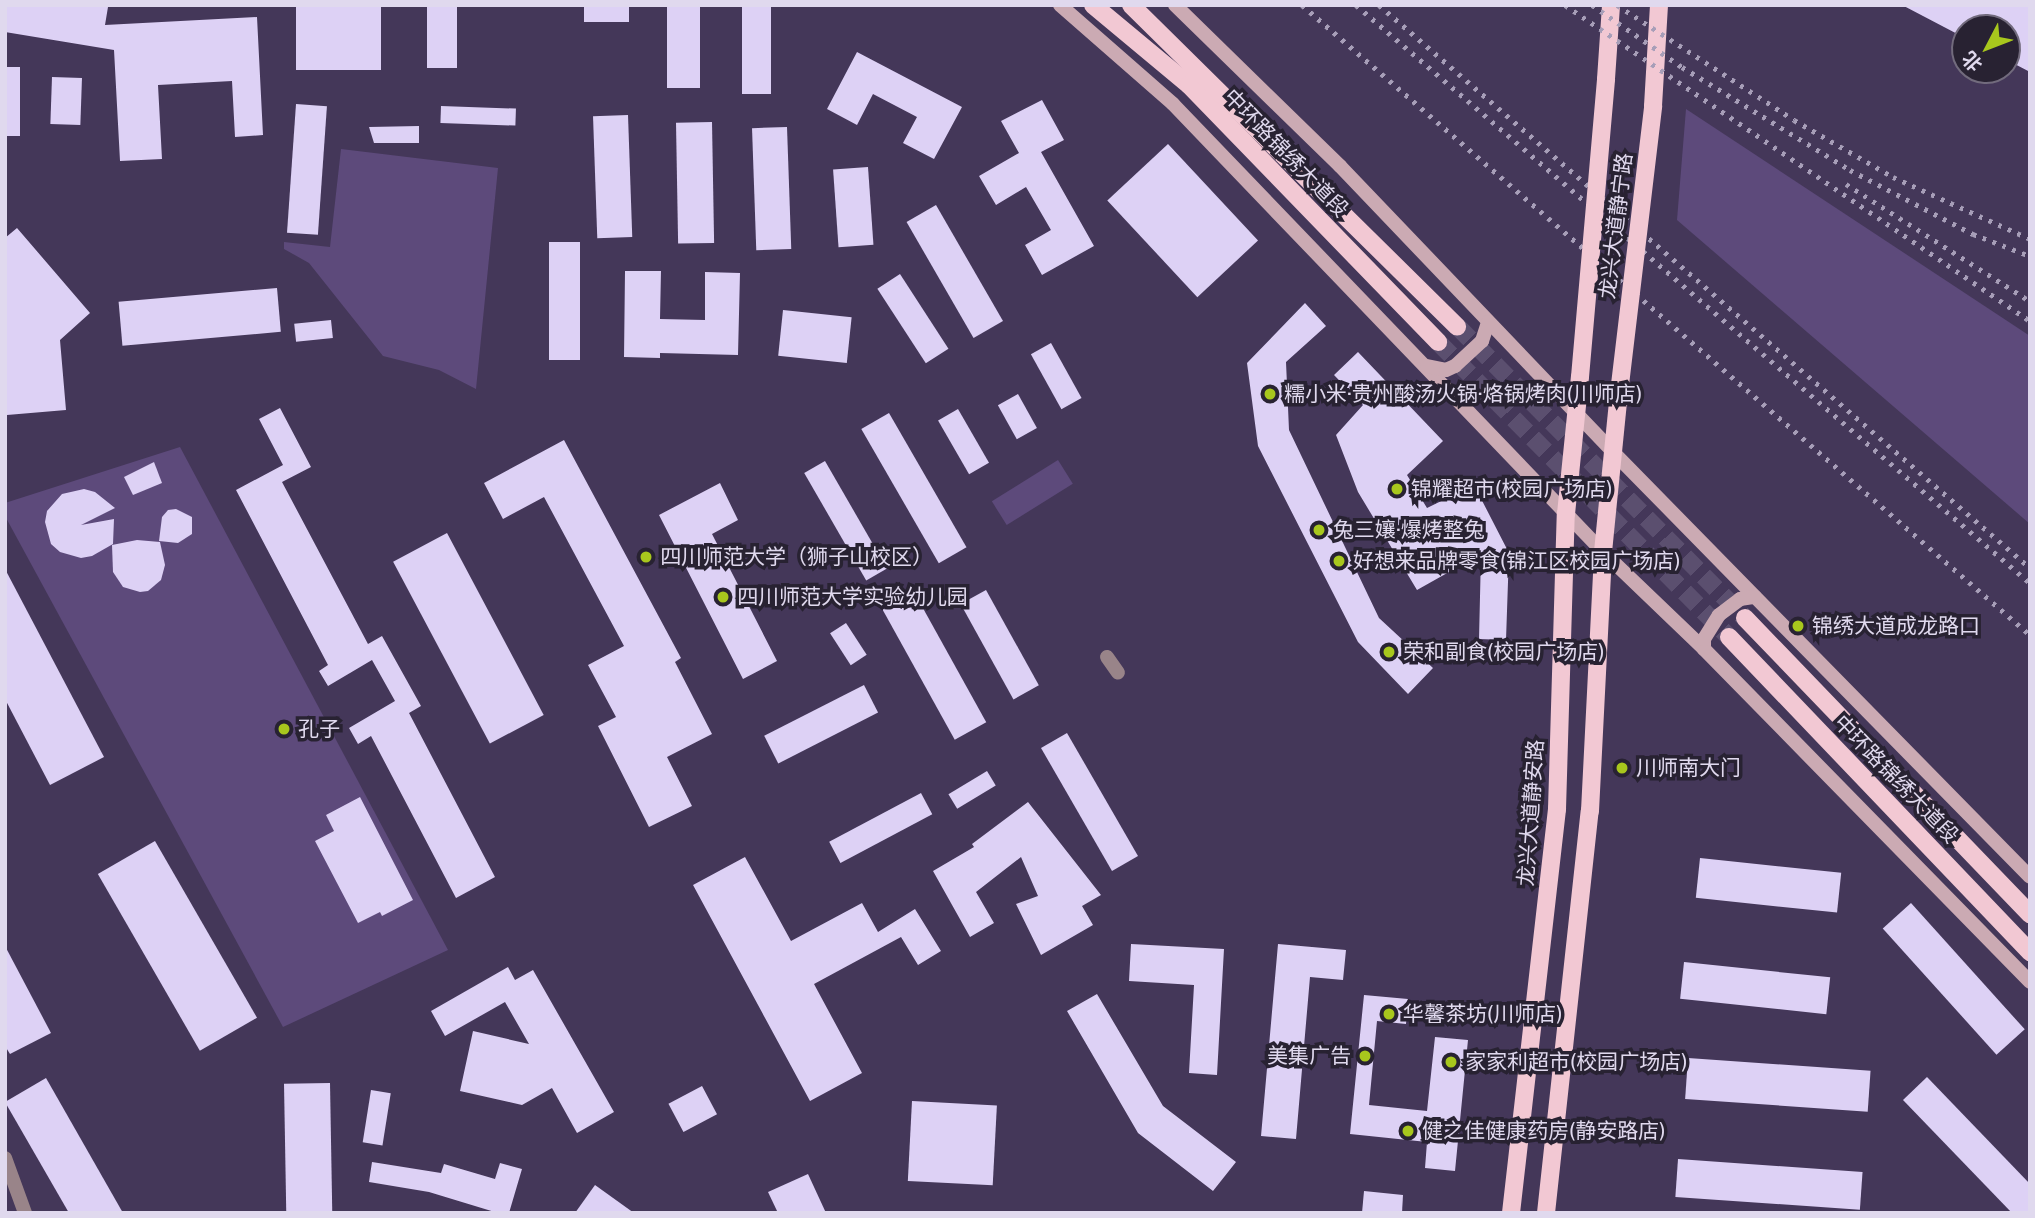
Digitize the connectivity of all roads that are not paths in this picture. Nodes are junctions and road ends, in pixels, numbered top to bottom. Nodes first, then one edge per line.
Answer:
1 (1060, 5) edge
2 (1093, 5) edge
3 (1131, 5) edge
4 (1175, 5) edge
5 (1611, 5) edge
6 (1659, 5) edge
7 (1488, 322) junction
8 (1457, 326) tunnel mouth
9 (1438, 342) tunnel mouth
10 (1427, 366) junction
11 (1578, 415) junction
12 (1614, 452) junction
13 (1566, 514) junction
14 (1603, 552) junction
15 (1755, 597) junction
16 (1745, 618) tunnel mouth
17 (1729, 637) tunnel mouth
18 (1704, 649) junction
19 (1107, 657) dead end
20 (1118, 673) dead end
21 (2030, 877) edge
22 (2030, 914) edge
23 (2030, 952) edge
24 (2030, 982) edge
25 (5, 1158) edge
26 (25, 1213) edge
27 (1511, 1213) edge
28 (1546, 1213) edge

1 - 10 main road
2 - 9 main road, 中环路锦绣大道段
3 - 8 main road, 中环路锦绣大道段
4 - 7 main road
5 - 11 main road, 龙兴大道静宁路, bridge
6 - 12 main road, 龙兴大道静宁路, bridge
7 - 10 main road
7 - 11 main road
10 - 13 main road
11 - 12 main road
11 - 13 main road, 龙兴大道静安路
12 - 14 main road
12 - 15 main road
13 - 14 main road
13 - 27 main road, 龙兴大道静安路
14 - 18 main road
14 - 28 main road
15 - 18 main road
15 - 21 main road
16 - 22 main road, 中环路锦绣大道段
17 - 23 main road, 中环路锦绣大道段
18 - 24 main road
19 - 20 street
25 - 26 street

